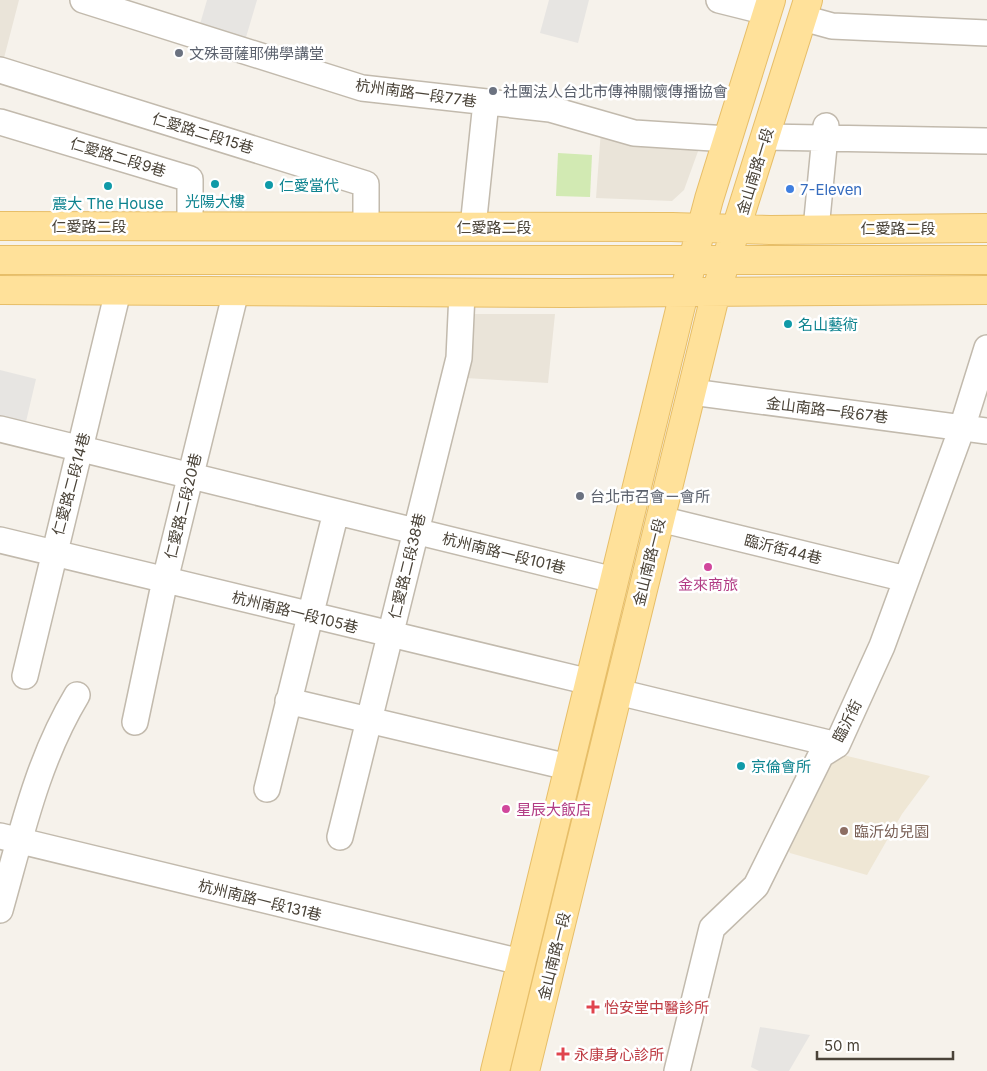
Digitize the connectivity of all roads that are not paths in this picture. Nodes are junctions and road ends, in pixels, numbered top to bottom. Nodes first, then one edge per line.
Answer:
1 (83, 0) edge
2 (719, 0) edge
3 (769, 6) edge
4 (805, 9) edge
5 (987, 33) edge
6 (0, 70) edge
7 (486, 102) junction
8 (0, 122) edge
9 (826, 132) junction
10 (765, 138) junction
11 (728, 139) junction
12 (987, 141) edge
13 (0, 226) edge
14 (190, 226) junction
15 (366, 226) junction
16 (473, 227) junction
17 (702, 227) junction
18 (987, 228) edge
19 (737, 229) junction
20 (816, 229) junction
21 (0, 260) edge
22 (693, 260) junction
23 (727, 260) junction
24 (987, 260) edge
25 (0, 290) edge
26 (987, 290) edge
27 (118, 291) junction
28 (236, 292) junction
29 (716, 292) junction
30 (462, 293) junction
31 (684, 293) junction
32 (987, 348) edge
33 (692, 392) junction
34 (962, 428) junction
35 (0, 430) edge
36 (987, 431) edge
37 (81, 449) junction
38 (191, 476) junction
39 (336, 512) junction
40 (660, 519) junction
41 (416, 531) junction
42 (0, 540) edge
43 (53, 553) junction
44 (906, 579) junction
45 (165, 580) junction
46 (614, 580) junction
47 (309, 615) junction
48 (390, 635) junction
49 (25, 676) dead end
50 (590, 682) junction
51 (618, 692) junction
52 (77, 695) dead end
53 (288, 701) junction
54 (369, 720) junction
55 (135, 722) dead end
56 (837, 745) junction
57 (568, 767) junction
58 (267, 789) dead end
59 (340, 837) dead end
60 (10, 839) edge
61 (0, 910) edge
62 (521, 962) junction
63 (496, 1071) edge
64 (525, 1071) edge
65 (677, 1071) edge

1 - 7 street, 杭州南路一段77巷
2 - 3 street
3 - 11 main road, 金山南路一段
4 - 5 street
4 - 10 main road, 金山南路一段
6 - 15 street, 仁愛路二段15巷
7 - 11 street, 杭州南路一段77巷
7 - 16 street
8 - 14 street, 仁愛路二段9巷
9 - 10 street
9 - 12 street
9 - 20 street
10 - 19 main road, 金山南路一段
11 - 17 main road, 金山南路一段
13 - 14 main road, 仁愛路二段
14 - 15 main road, 仁愛路二段
15 - 16 main road, 仁愛路二段
16 - 17 main road, 仁愛路二段
17 - 19 main road, 仁愛路二段
17 - 22 main road, 金山南路一段
18 - 20 main road, 仁愛路二段
19 - 20 main road, 仁愛路二段
19 - 23 main road, 金山南路一段
21 - 22 main road
22 - 23 main road
22 - 31 main road, 金山南路一段
23 - 24 main road
23 - 29 main road, 金山南路一段
25 - 27 main road
26 - 29 main road
27 - 28 main road
27 - 37 street, 仁愛路二段14巷
28 - 30 main road
28 - 38 street, 仁愛路二段20巷
29 - 31 main road
29 - 33 main road, 金山南路一段
30 - 31 main road
30 - 41 street, 仁愛路二段38巷
31 - 46 main road, 金山南路一段
32 - 34 street, 臨沂街
33 - 34 street, 金山南路一段67巷
33 - 40 main road, 金山南路一段
34 - 36 street, 金山南路一段67巷
34 - 44 street, 臨沂街
35 - 37 street, 杭州南路一段101巷
37 - 38 street, 杭州南路一段101巷
37 - 43 street, 仁愛路二段14巷
38 - 39 street, 杭州南路一段101巷
38 - 45 street, 仁愛路二段20巷
39 - 41 street, 杭州南路一段101巷
39 - 47 street
40 - 44 street, 臨沂街44巷
40 - 51 main road, 金山南路一段
41 - 46 street, 杭州南路一段101巷
41 - 48 street, 仁愛路二段38巷
42 - 43 street, 杭州南路一段105巷
43 - 45 street, 杭州南路一段105巷
43 - 49 street, 仁愛路二段14巷
44 - 56 street, 臨沂街
45 - 47 street, 杭州南路一段105巷
45 - 55 street, 仁愛路二段20巷
46 - 50 main road, 金山南路一段
47 - 48 street, 杭州南路一段105巷
47 - 53 street
48 - 50 street, 杭州南路一段105巷
48 - 54 street, 仁愛路二段38巷
50 - 57 main road, 金山南路一段
51 - 56 street
51 - 64 main road, 金山南路一段
52 - 60 street
53 - 54 street
53 - 58 street
54 - 57 street
54 - 59 street, 仁愛路二段38巷
56 - 65 street, 臨沂街
57 - 62 main road, 金山南路一段
60 - 61 street
60 - 62 street, 杭州南路一段131巷
62 - 63 main road, 金山南路一段

